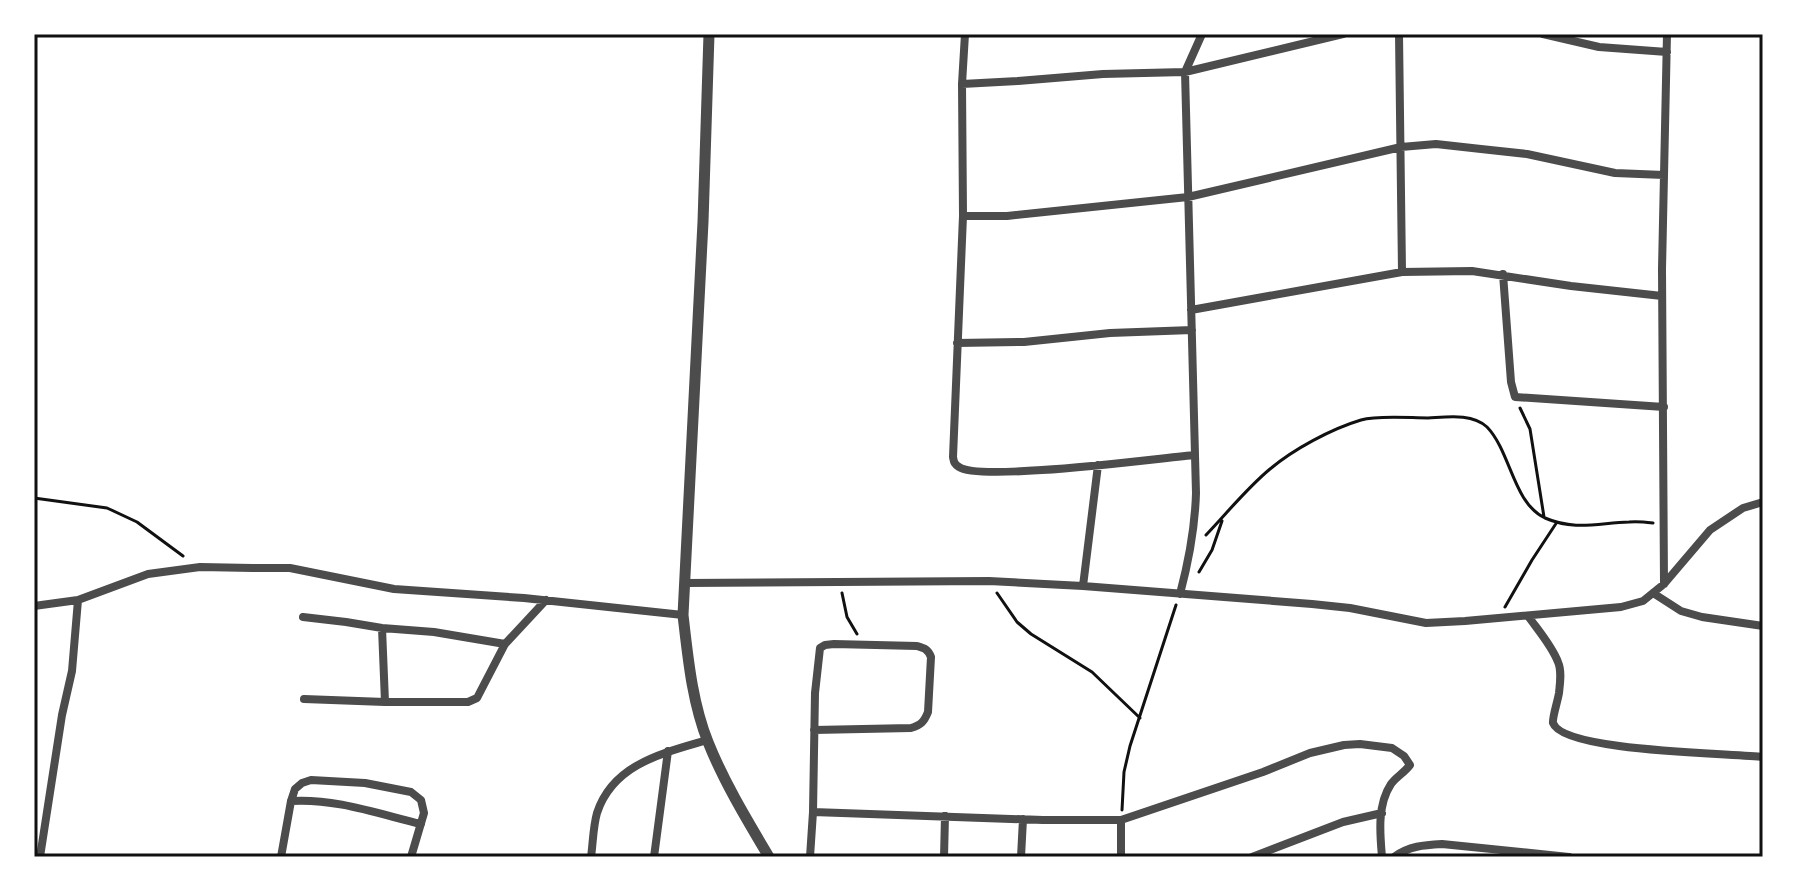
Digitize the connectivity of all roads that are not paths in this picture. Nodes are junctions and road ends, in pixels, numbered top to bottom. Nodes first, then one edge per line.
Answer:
1 (709, 34) edge
2 (965, 34) edge
3 (1202, 34) edge
4 (1343, 34) edge
5 (1399, 34) edge
6 (1543, 34) edge
7 (1667, 34) edge
8 (1667, 52) junction
9 (1185, 72) junction
10 (962, 84) junction
11 (1401, 147) junction
12 (1664, 175) junction
13 (1188, 197) junction
14 (963, 216) junction
15 (1402, 272) junction
16 (1503, 274) junction
17 (1662, 296) junction
18 (1191, 310) junction
19 (1192, 330) junction
20 (957, 343) junction
21 (1664, 407) junction
22 (1195, 455) junction
23 (1098, 465) junction
24 (1763, 502) edge
25 (685, 583) junction
26 (1664, 584) junction
27 (1083, 586) junction
28 (1653, 593) junction
29 (1180, 594) junction
30 (78, 600) junction
31 (546, 600) junction
32 (34, 606) edge
33 (683, 615) junction
34 (1528, 616) junction
35 (303, 617) dead end
36 (1763, 626) edge
37 (382, 628) junction
38 (505, 644) junction
39 (304, 699) dead end
40 (385, 702) junction
41 (814, 730) junction
42 (707, 740) junction
43 (668, 751) junction
44 (1763, 757) edge
45 (291, 801) junction
46 (813, 812) junction
47 (1382, 813) junction
48 (945, 816) junction
49 (1023, 819) junction
50 (1121, 820) junction
51 (421, 824) junction
52 (40, 857) edge
53 (281, 857) edge
54 (411, 857) edge
55 (591, 857) edge
56 (654, 857) edge
57 (769, 857) edge
58 (810, 857) edge
59 (944, 857) edge
60 (1021, 857) edge
61 (1121, 857) edge
62 (1252, 857) edge
63 (1382, 857) edge
64 (1394, 857) edge
65 (1569, 857) edge

1 - 25 street
2 - 10 street
3 - 9 street
4 - 9 street
5 - 11 street
6 - 8 street
7 - 8 street
8 - 12 street
9 - 10 street
9 - 13 street
10 - 14 street
11 - 12 street
11 - 13 street
11 - 15 street
12 - 17 street
13 - 14 street
13 - 18 street
14 - 20 street
15 - 16 street
15 - 18 street
16 - 17 street
16 - 21 street
17 - 21 street
18 - 19 street
19 - 20 street
19 - 22 street
20 - 23 street
21 - 26 street
22 - 23 street
22 - 29 street
23 - 27 street
24 - 26 street
25 - 27 street
25 - 33 street
26 - 28 street
27 - 29 street
28 - 34 street
28 - 36 street
29 - 34 street
30 - 31 street
30 - 32 street
30 - 52 street
31 - 33 street
31 - 38 street
33 - 42 street
34 - 44 street
35 - 37 street
37 - 38 street
37 - 40 street
38 - 40 street
39 - 40 street
41 - 41 street
41 - 46 street
42 - 43 street
42 - 57 street
43 - 55 street
43 - 56 street
45 - 51 street
45 - 51 street
45 - 53 street
46 - 48 street
46 - 58 street
47 - 50 street
47 - 62 street
47 - 63 street
48 - 49 street
48 - 59 street
49 - 50 street
49 - 60 street
50 - 61 street
51 - 54 street
64 - 65 street

